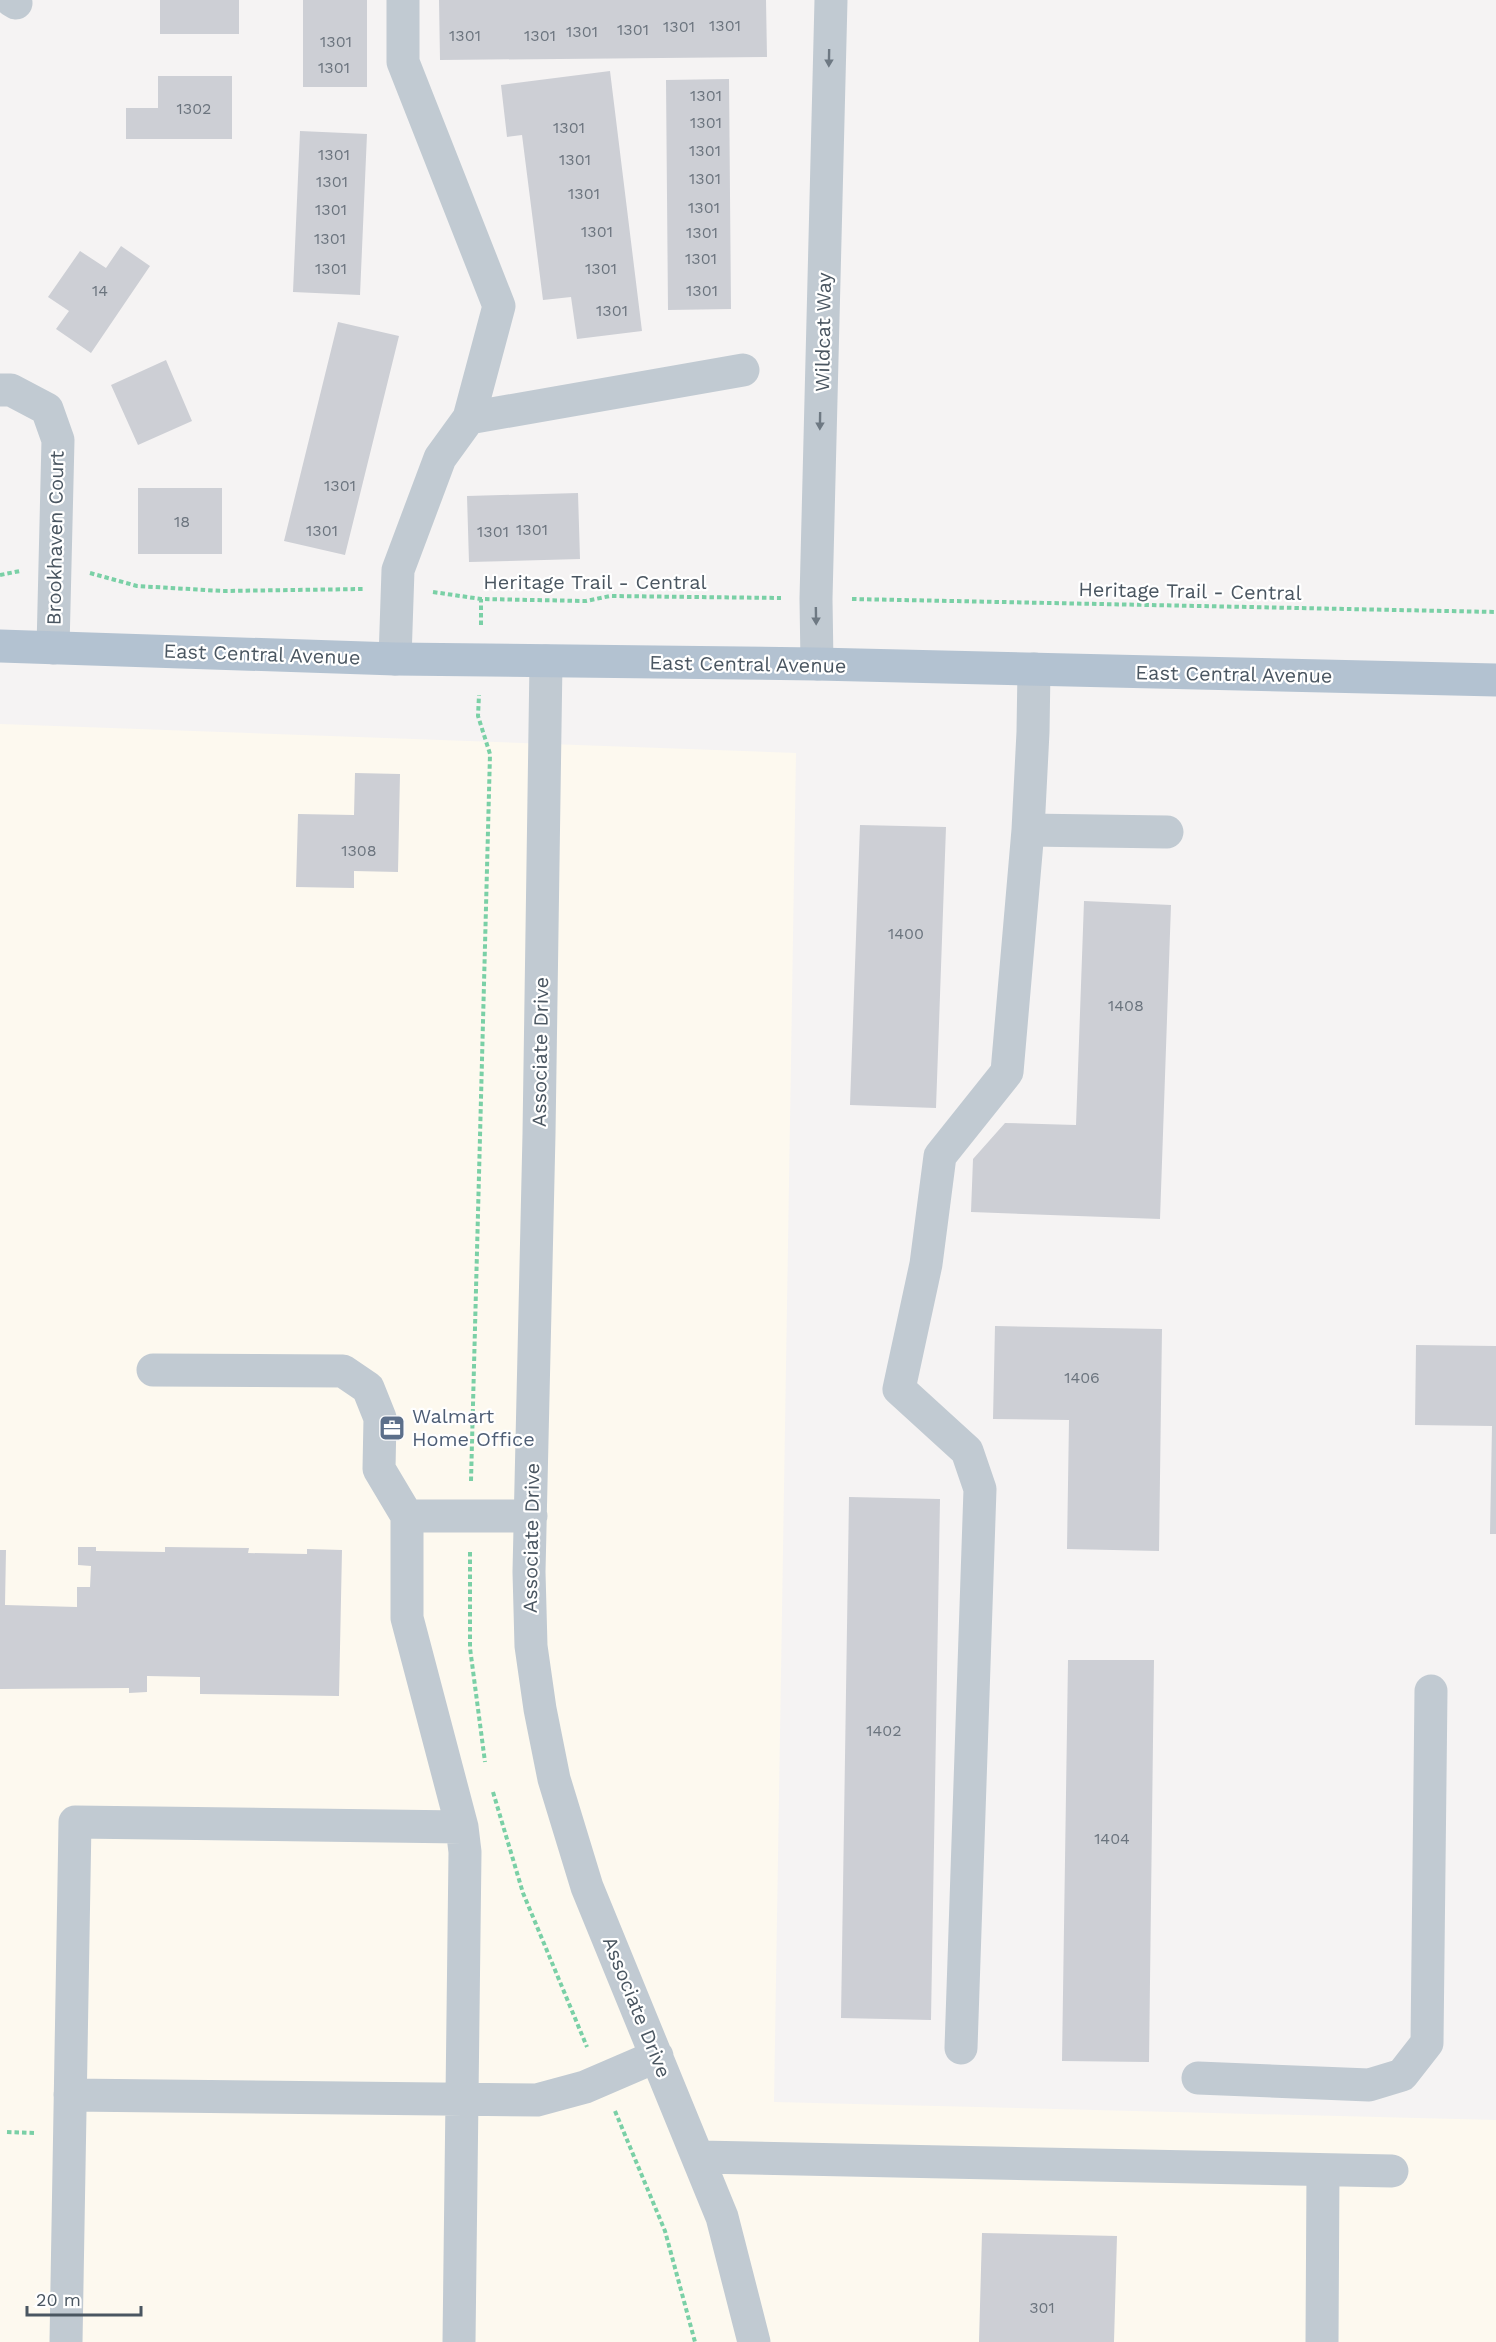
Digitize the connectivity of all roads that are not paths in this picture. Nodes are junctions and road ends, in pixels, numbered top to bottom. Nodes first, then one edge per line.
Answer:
1 (403, 0) edge
2 (831, 0) edge
3 (743, 370) dead end
4 (0, 390) edge
5 (469, 418) junction
6 (0, 646) edge
7 (53, 648) junction
8 (395, 658) junction
9 (546, 661) junction
10 (817, 664) junction
11 (1034, 669) junction
12 (1496, 680) edge
13 (1028, 830) junction
14 (1167, 832) dead end
15 (153, 1370) dead end
16 (407, 1516) junction
17 (531, 1516) junction
18 (1431, 1691) dead end
19 (462, 1827) junction
20 (961, 2048) dead end
21 (657, 2056) junction
22 (1198, 2078) dead end
23 (70, 2095) junction
24 (463, 2100) junction
25 (699, 2157) junction
26 (1323, 2170) junction
27 (1392, 2171) dead end
28 (66, 2342) edge
29 (459, 2342) edge
30 (754, 2342) edge
31 (1322, 2342) edge

1 - 5 street
2 -> 10 street, Wildcat Way
3 - 5 street
4 - 7 street, Brookhaven Court
5 - 8 street
6 - 7 main road, East Central Avenue
7 - 8 main road, East Central Avenue
8 - 9 main road, East Central Avenue
9 - 10 main road, East Central Avenue
9 - 17 street, Associate Drive
10 - 11 main road, East Central Avenue
11 - 12 main road, East Central Avenue
11 - 13 street
13 - 14 street
13 - 20 street
15 - 16 street
16 - 17 street
16 - 19 street
17 - 21 street, Associate Drive
18 - 22 street
19 - 23 street
19 - 24 street
21 - 24 street
21 - 25 street, Associate Drive
23 - 24 street
23 - 28 street
24 - 29 street
25 - 26 street
25 - 30 street, Associate Drive
26 - 27 street
26 - 31 street

